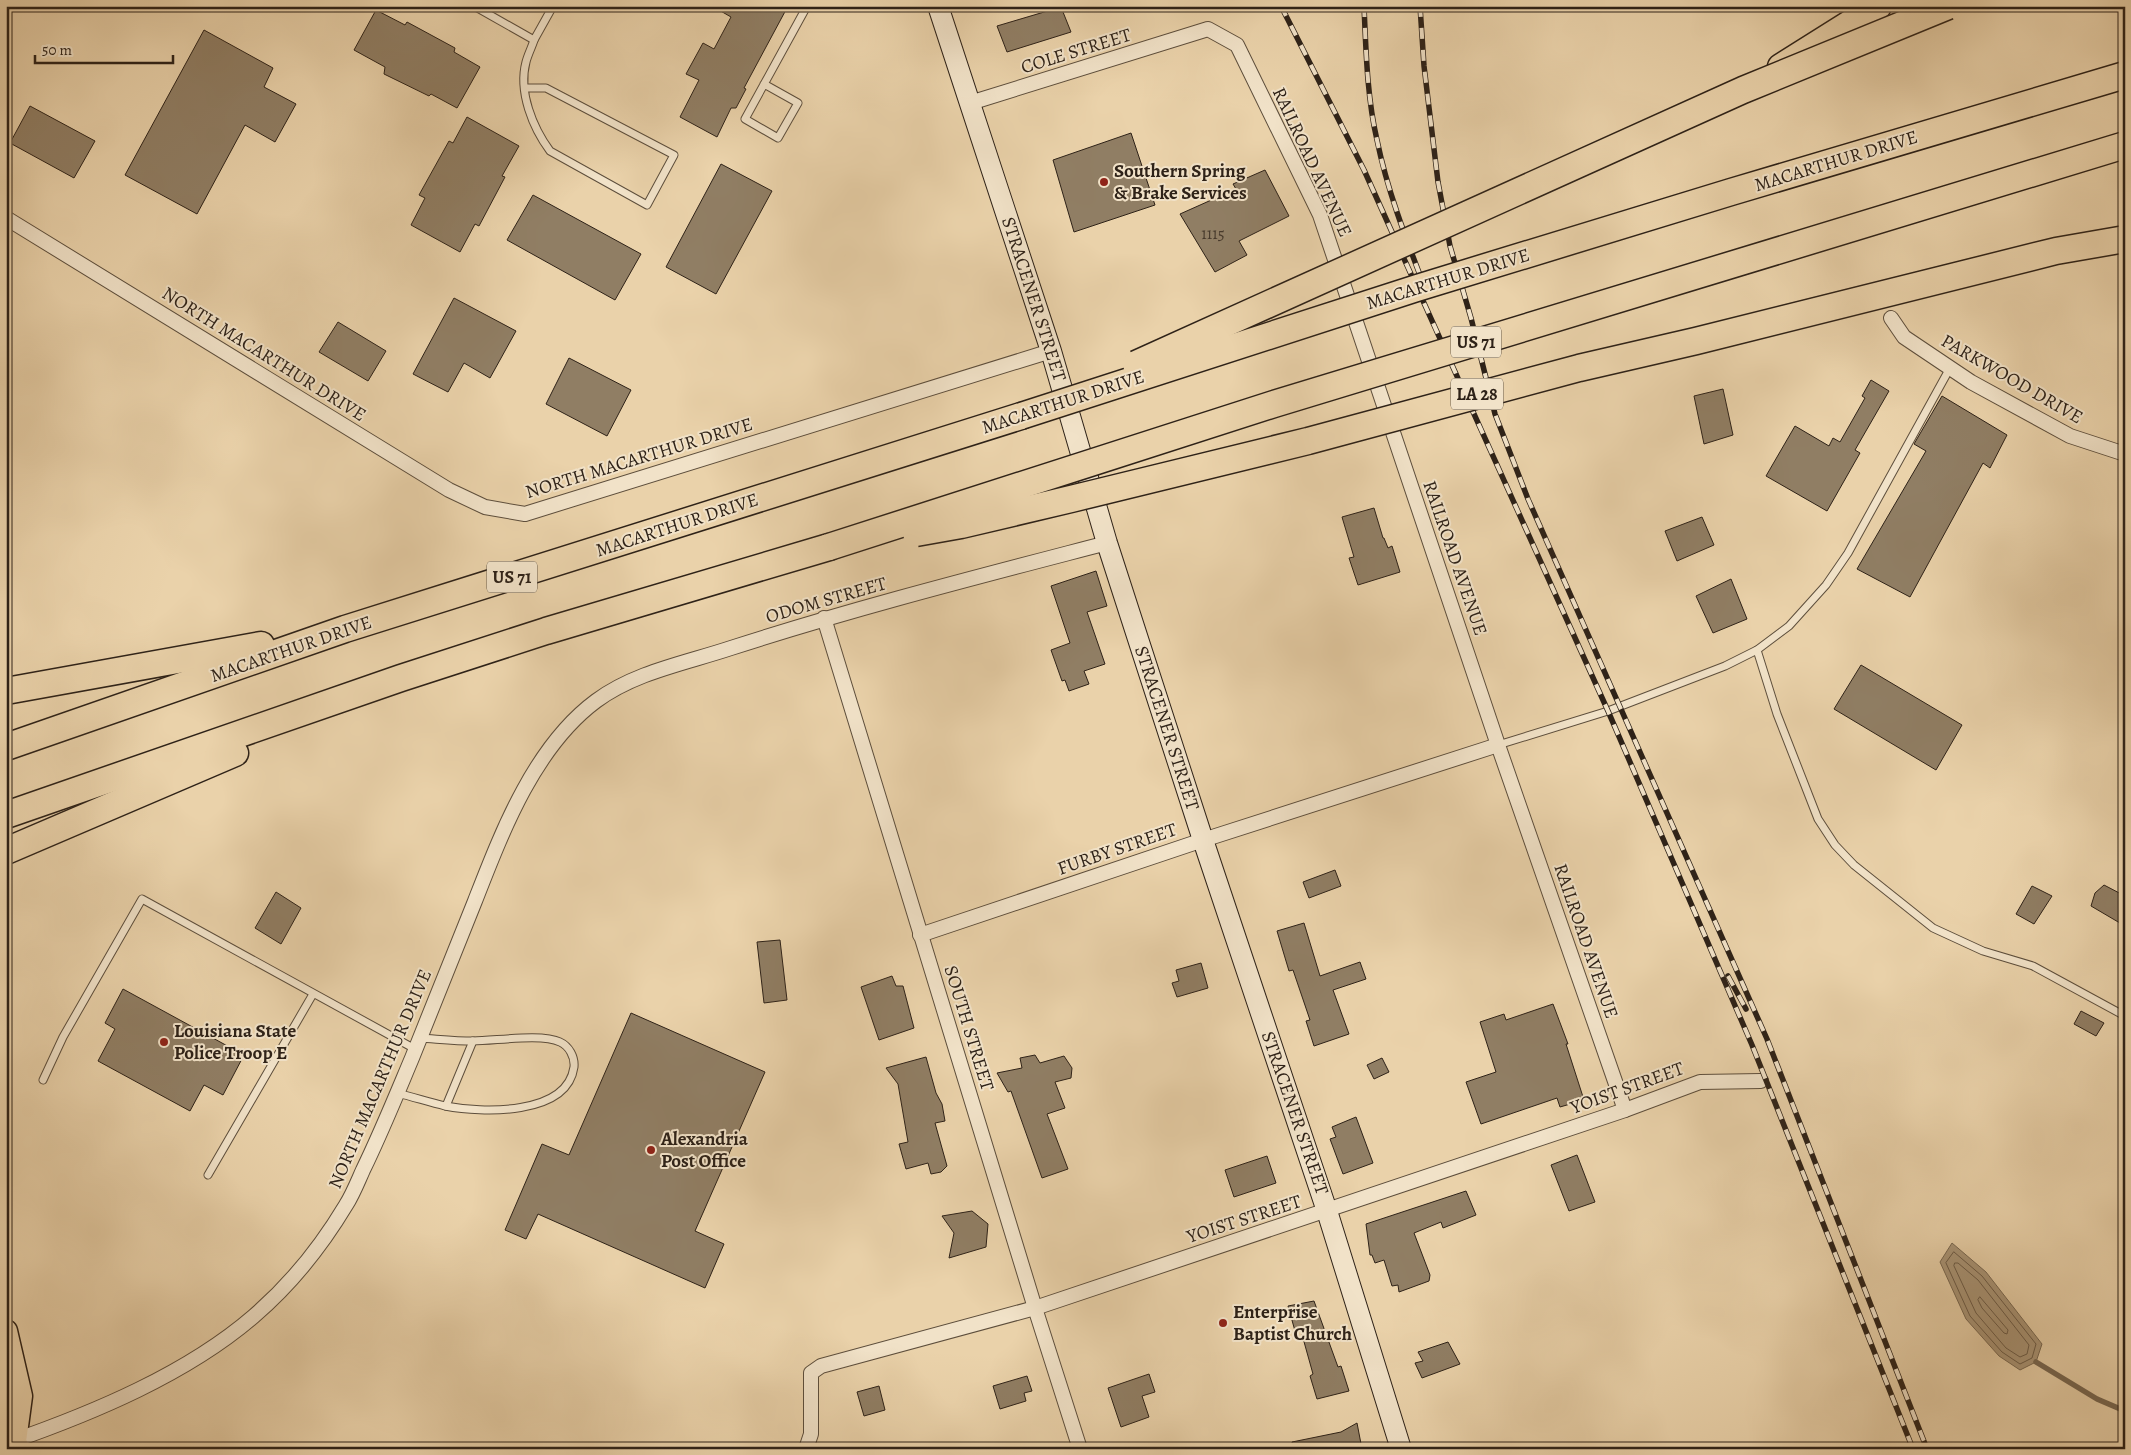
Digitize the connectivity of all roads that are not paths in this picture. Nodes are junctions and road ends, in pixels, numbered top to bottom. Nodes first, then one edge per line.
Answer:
1 (474, 6) edge
2 (553, 6) edge
3 (807, 6) edge
4 (938, 6) edge
5 (1878, 6) edge
6 (1948, 6) edge
7 (1220, 34) joint
8 (534, 40) junction
9 (2125, 75) edge
10 (764, 84) junction
11 (525, 88) junction
12 (1743, 90) junction
13 (970, 103) junction
14 (2125, 145) edge
15 (6, 218) edge
16 (2125, 239) edge
17 (1891, 318) dead end
18 (1051, 351) junction
19 (1950, 368) junction
20 (1022, 416) junction
21 (2125, 454) edge
22 (1107, 543) junction
23 (829, 547) junction
24 (824, 618) junction
25 (345, 629) junction
26 (1757, 650) junction
27 (401, 678) junction
28 (6, 691) edge
29 (571, 725) joint
30 (1498, 745) junction
31 (6, 747) edge
32 (6, 815) edge
33 (1203, 840) junction
34 (6, 851) edge
35 (920, 934) junction
36 (313, 994) junction
37 (2125, 1016) edge
38 (473, 1042) junction
39 (418, 1044) junction
40 (43, 1080) dead end
41 (1761, 1081) dead end
42 (397, 1093) junction
43 (446, 1106) junction
44 (1624, 1110) junction
45 (208, 1175) dead end
46 (1327, 1211) junction
47 (1034, 1308) junction
48 (6, 1331) edge
49 (11, 1441) edge
50 (806, 1449) edge
51 (1080, 1449) edge
52 (1401, 1449) edge

1 - 8 lane
2 - 8 lane
3 - 10 lane
4 - 13 street, STRACENER STREET
5 - 12 highway, bridge
6 - 12 highway, bridge
7 - 13 street, COLE STREET
7 - 30 street, RAILROAD AVENUE
8 - 11 lane
9 - 20 highway, MACARTHUR DRIVE / US 71, bridge
10 - 10 lane
11 - 11 lane
12 - 20 highway, bridge
13 - 18 street, STRACENER STREET
14 - 23 highway, US 71, bridge
15 - 18 street, NORTH MACARTHUR DRIVE
16 - 23 highway, LA 28, bridge
17 - 19 street, PARKWOOD DRIVE
18 - 22 street, STRACENER STREET
19 - 21 street, PARKWOOD DRIVE
19 - 26 lane
20 - 25 highway, MACARTHUR DRIVE / US 71
22 - 24 street, ODOM STREET
22 - 33 street, STRACENER STREET
23 - 27 highway, US 71
24 - 29 street, ODOM STREET
24 - 35 street, SOUTH STREET
25 - 28 highway
25 - 31 highway, MACARTHUR DRIVE / US 71
26 - 30 lane
26 - 37 lane
27 - 32 highway, US 71
27 - 34 highway
29 - 39 street, NORTH MACARTHUR DRIVE
30 - 33 street, FURBY STREET
30 - 44 street, RAILROAD AVENUE
33 - 35 street, FURBY STREET
33 - 46 street, STRACENER STREET
35 - 47 street, SOUTH STREET
36 - 39 lane
36 - 40 lane
36 - 45 lane
38 - 39 lane
38 - 43 lane
38 - 43 lane
39 - 42 street, NORTH MACARTHUR DRIVE
41 - 44 street, YOIST STREET
42 - 43 lane
42 - 49 street, NORTH MACARTHUR DRIVE
44 - 46 street, YOIST STREET
46 - 47 street, YOIST STREET
46 - 52 street, STRACENER STREET
47 - 50 street, YOIST STREET
47 - 51 street, SOUTH STREET
48 - 49 main road

